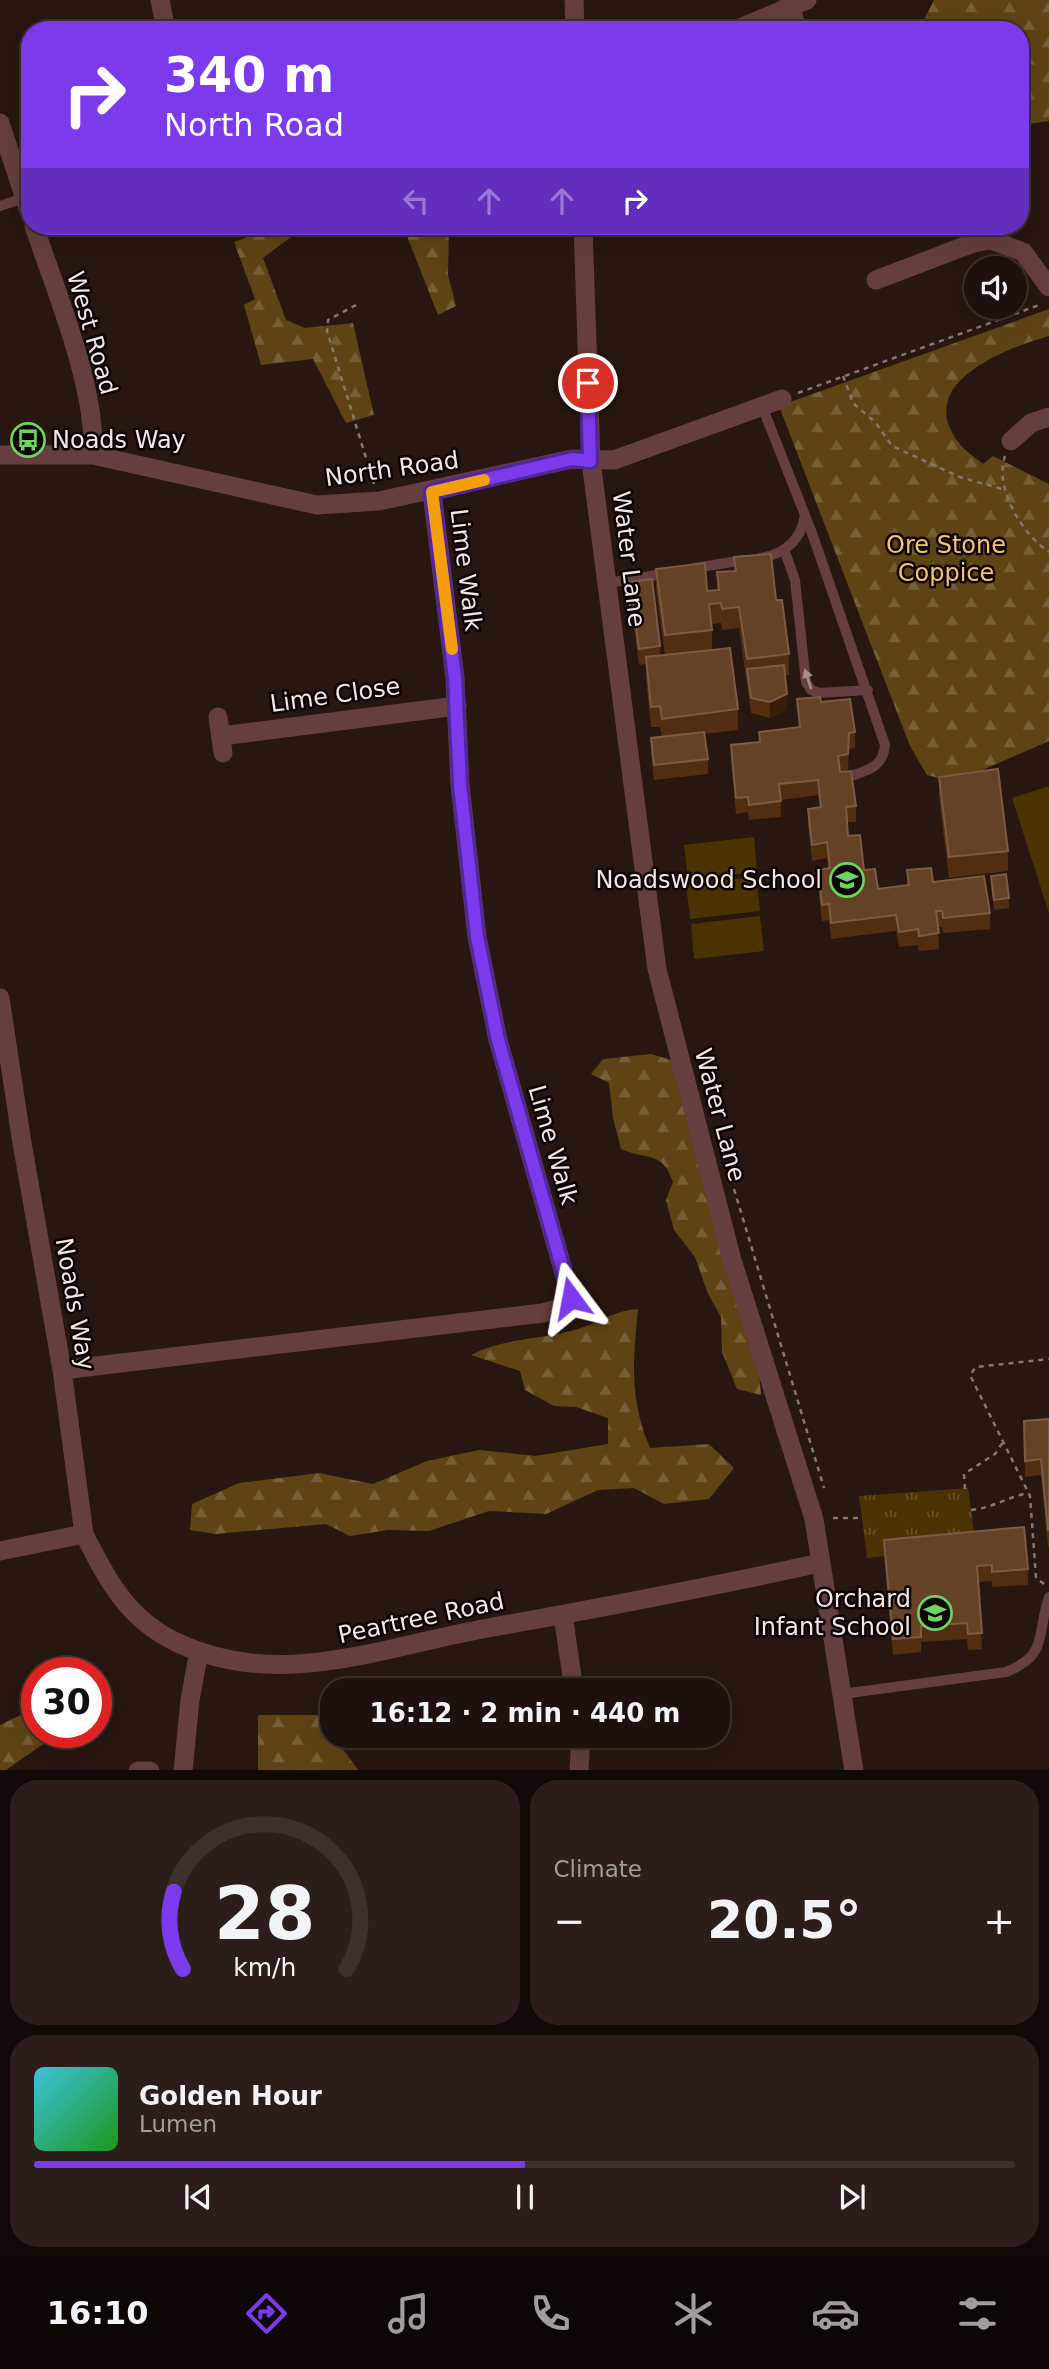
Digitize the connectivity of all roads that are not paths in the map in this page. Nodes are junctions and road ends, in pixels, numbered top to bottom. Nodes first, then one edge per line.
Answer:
1 (160, 0) edge
2 (575, 0) edge
3 (796, 3) edge
4 (164, 21) edge
5 (575, 21) edge
6 (755, 21) edge
7 (797, 21) edge
8 (0, 123) edge
9 (21, 188) edge
10 (0, 206) edge
11 (21, 206) edge
12 (37, 235) edge
13 (583, 235) edge
14 (876, 280) dead end
15 (1049, 287) edge
16 (782, 399) road end
17 (762, 404) junction
18 (1049, 417) edge
19 (1011, 441) road end
20 (0, 455) edge
21 (93, 455) junction
22 (590, 461) junction
23 (432, 492) junction
24 (805, 514) junction
25 (785, 552) junction
26 (607, 583) junction
27 (868, 690) junction
28 (457, 706) junction
29 (221, 735) dead end
30 (854, 775) edge
31 (0, 998) edge
32 (62, 1370) junction
33 (84, 1534) junction
34 (0, 1550) edge
35 (820, 1563) junction
36 (1049, 1597) edge
37 (563, 1615) junction
38 (199, 1651) junction
39 (572, 1678) edge
40 (842, 1694) junction
41 (580, 1748) edge
42 (138, 1770) edge
43 (150, 1770) edge
44 (183, 1770) edge
45 (579, 1770) edge
46 (854, 1770) edge

1 - 4 street
2 - 5 street
3 - 6 street
3 - 7 street
8 - 9 street
10 - 11 lane
12 - 21 street, West Road
13 - 22 street, Water Lane
14 - 15 street
16 - 17 street, North Road
17 - 22 street, North Road
17 - 24 lane
18 - 19 street
20 - 21 street, North Road
21 - 23 street, North Road
22 - 23 street, North Road
22 - 26 street, Water Lane
23 - 28 street, Lime Walk
24 - 25 lane
24 - 27 lane
25 - 26 lane
27 -> 25 lane
26 - 35 street, Water Lane
27 - 30 lane
28 - 29 street, Lime Close
28 - 32 street, Lime Walk
31 - 32 street, Noads Way
32 - 33 street, Noads Way
33 - 34 street
33 - 38 street, Peartree Road
35 - 37 street, Peartree Road
35 - 40 street, Water Lane
36 - 40 lane
37 - 38 street, Peartree Road
37 - 39 street
38 - 44 street
40 - 46 street, Water Lane
41 - 45 street
42 - 43 street

